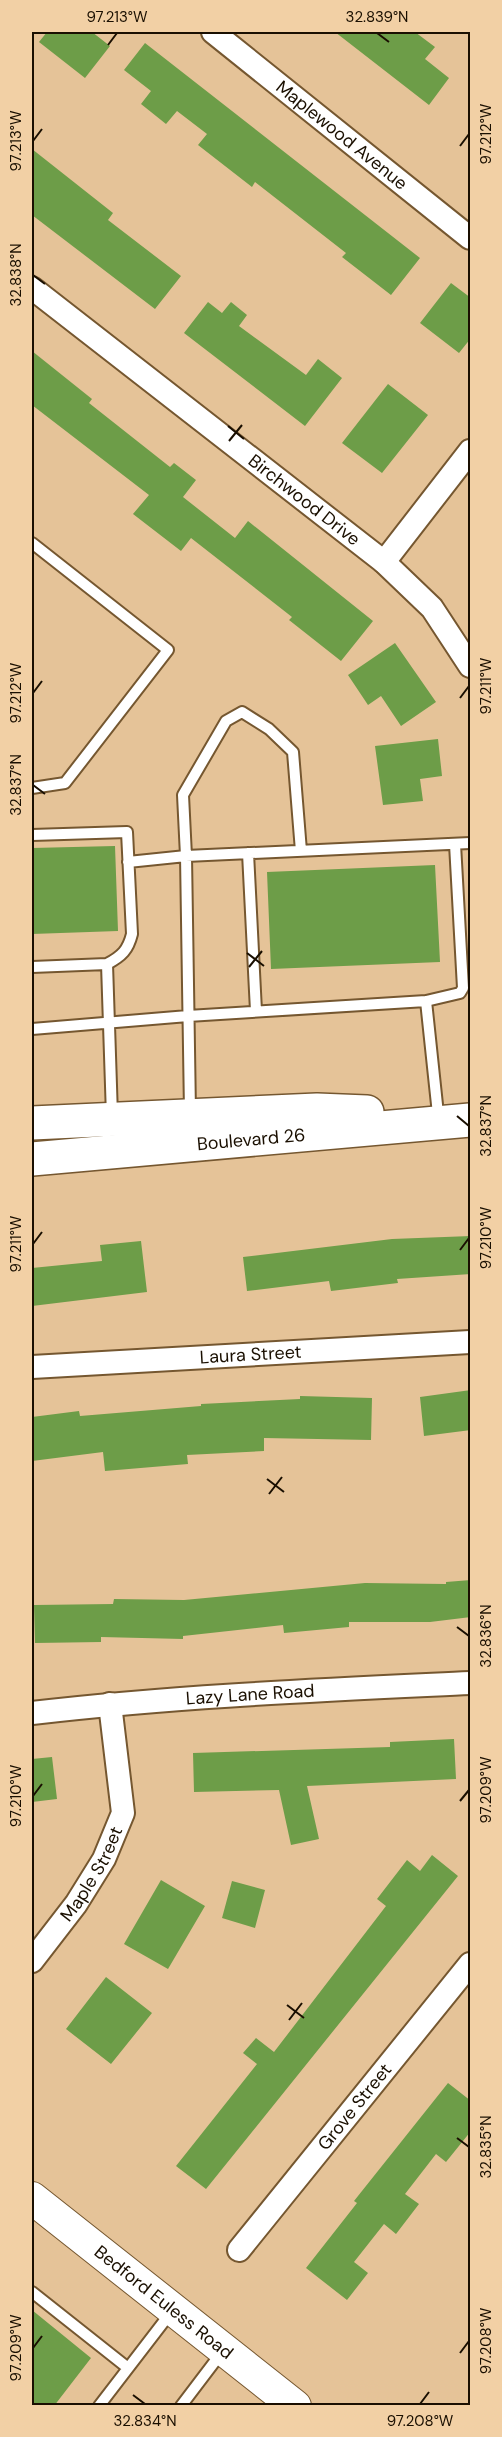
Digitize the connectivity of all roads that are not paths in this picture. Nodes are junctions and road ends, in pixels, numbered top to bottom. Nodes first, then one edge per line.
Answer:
1 (213, 32) edge
2 (471, 238) edge
3 (32, 288) edge
4 (471, 451) edge
5 (32, 543) edge
6 (384, 562) junction
7 (471, 666) edge
8 (32, 788) edge
9 (32, 835) edge
10 (471, 843) edge
11 (455, 844) junction
12 (301, 851) junction
13 (248, 853) junction
14 (186, 856) junction
15 (128, 862) junction
16 (107, 964) junction
17 (32, 967) edge
18 (426, 1001) junction
19 (256, 1011) junction
20 (188, 1016) junction
21 (107, 1023) junction
22 (32, 1029) edge
23 (438, 1114) junction
24 (471, 1115) edge
25 (190, 1116) junction
26 (112, 1119) junction
27 (471, 1120) edge
28 (32, 1123) edge
29 (32, 1159) edge
30 (471, 1342) edge
31 (32, 1367) edge
32 (471, 1683) edge
33 (110, 1704) junction
34 (32, 1713) edge
35 (32, 1961) edge
36 (471, 1964) edge
37 (32, 2198) edge
38 (239, 2250) dead end
39 (32, 2292) edge
40 (173, 2310) junction
41 (224, 2349) junction
42 (128, 2368) junction
43 (99, 2406) edge
44 (181, 2406) edge
45 (295, 2406) edge

1 - 2 street, Maplewood Avenue
3 - 6 street, Birchwood Drive
4 - 6 street
5 - 8 lane
6 - 7 street, Birchwood Drive
9 - 15 lane
10 - 11 lane
11 - 12 lane
11 - 18 lane
12 - 13 lane
12 - 14 lane
13 - 14 lane
13 - 19 lane
14 - 15 lane
14 - 20 lane
15 - 16 lane
16 - 17 lane
16 - 21 lane
18 - 19 lane
18 - 23 lane
19 - 20 lane
20 - 21 lane
20 - 25 lane
21 - 22 lane
21 - 26 lane
23 - 24 main road, Boulevard 26
23 - 25 main road, Boulevard 26
25 - 26 main road, Boulevard 26
26 - 28 main road, Boulevard 26
27 - 29 main road, Boulevard 26
30 - 31 street, Laura Street
32 - 33 street, Lazy Lane Road
33 - 34 street, Lazy Lane Road
33 - 35 street, Maple Street
36 - 38 street, Grove Street
37 - 40 main road, Bedford Euless Road
39 - 42 lane
40 - 41 main road, Bedford Euless Road
40 - 42 lane
41 - 44 lane
41 - 45 main road, Bedford Euless Road
42 - 43 lane

